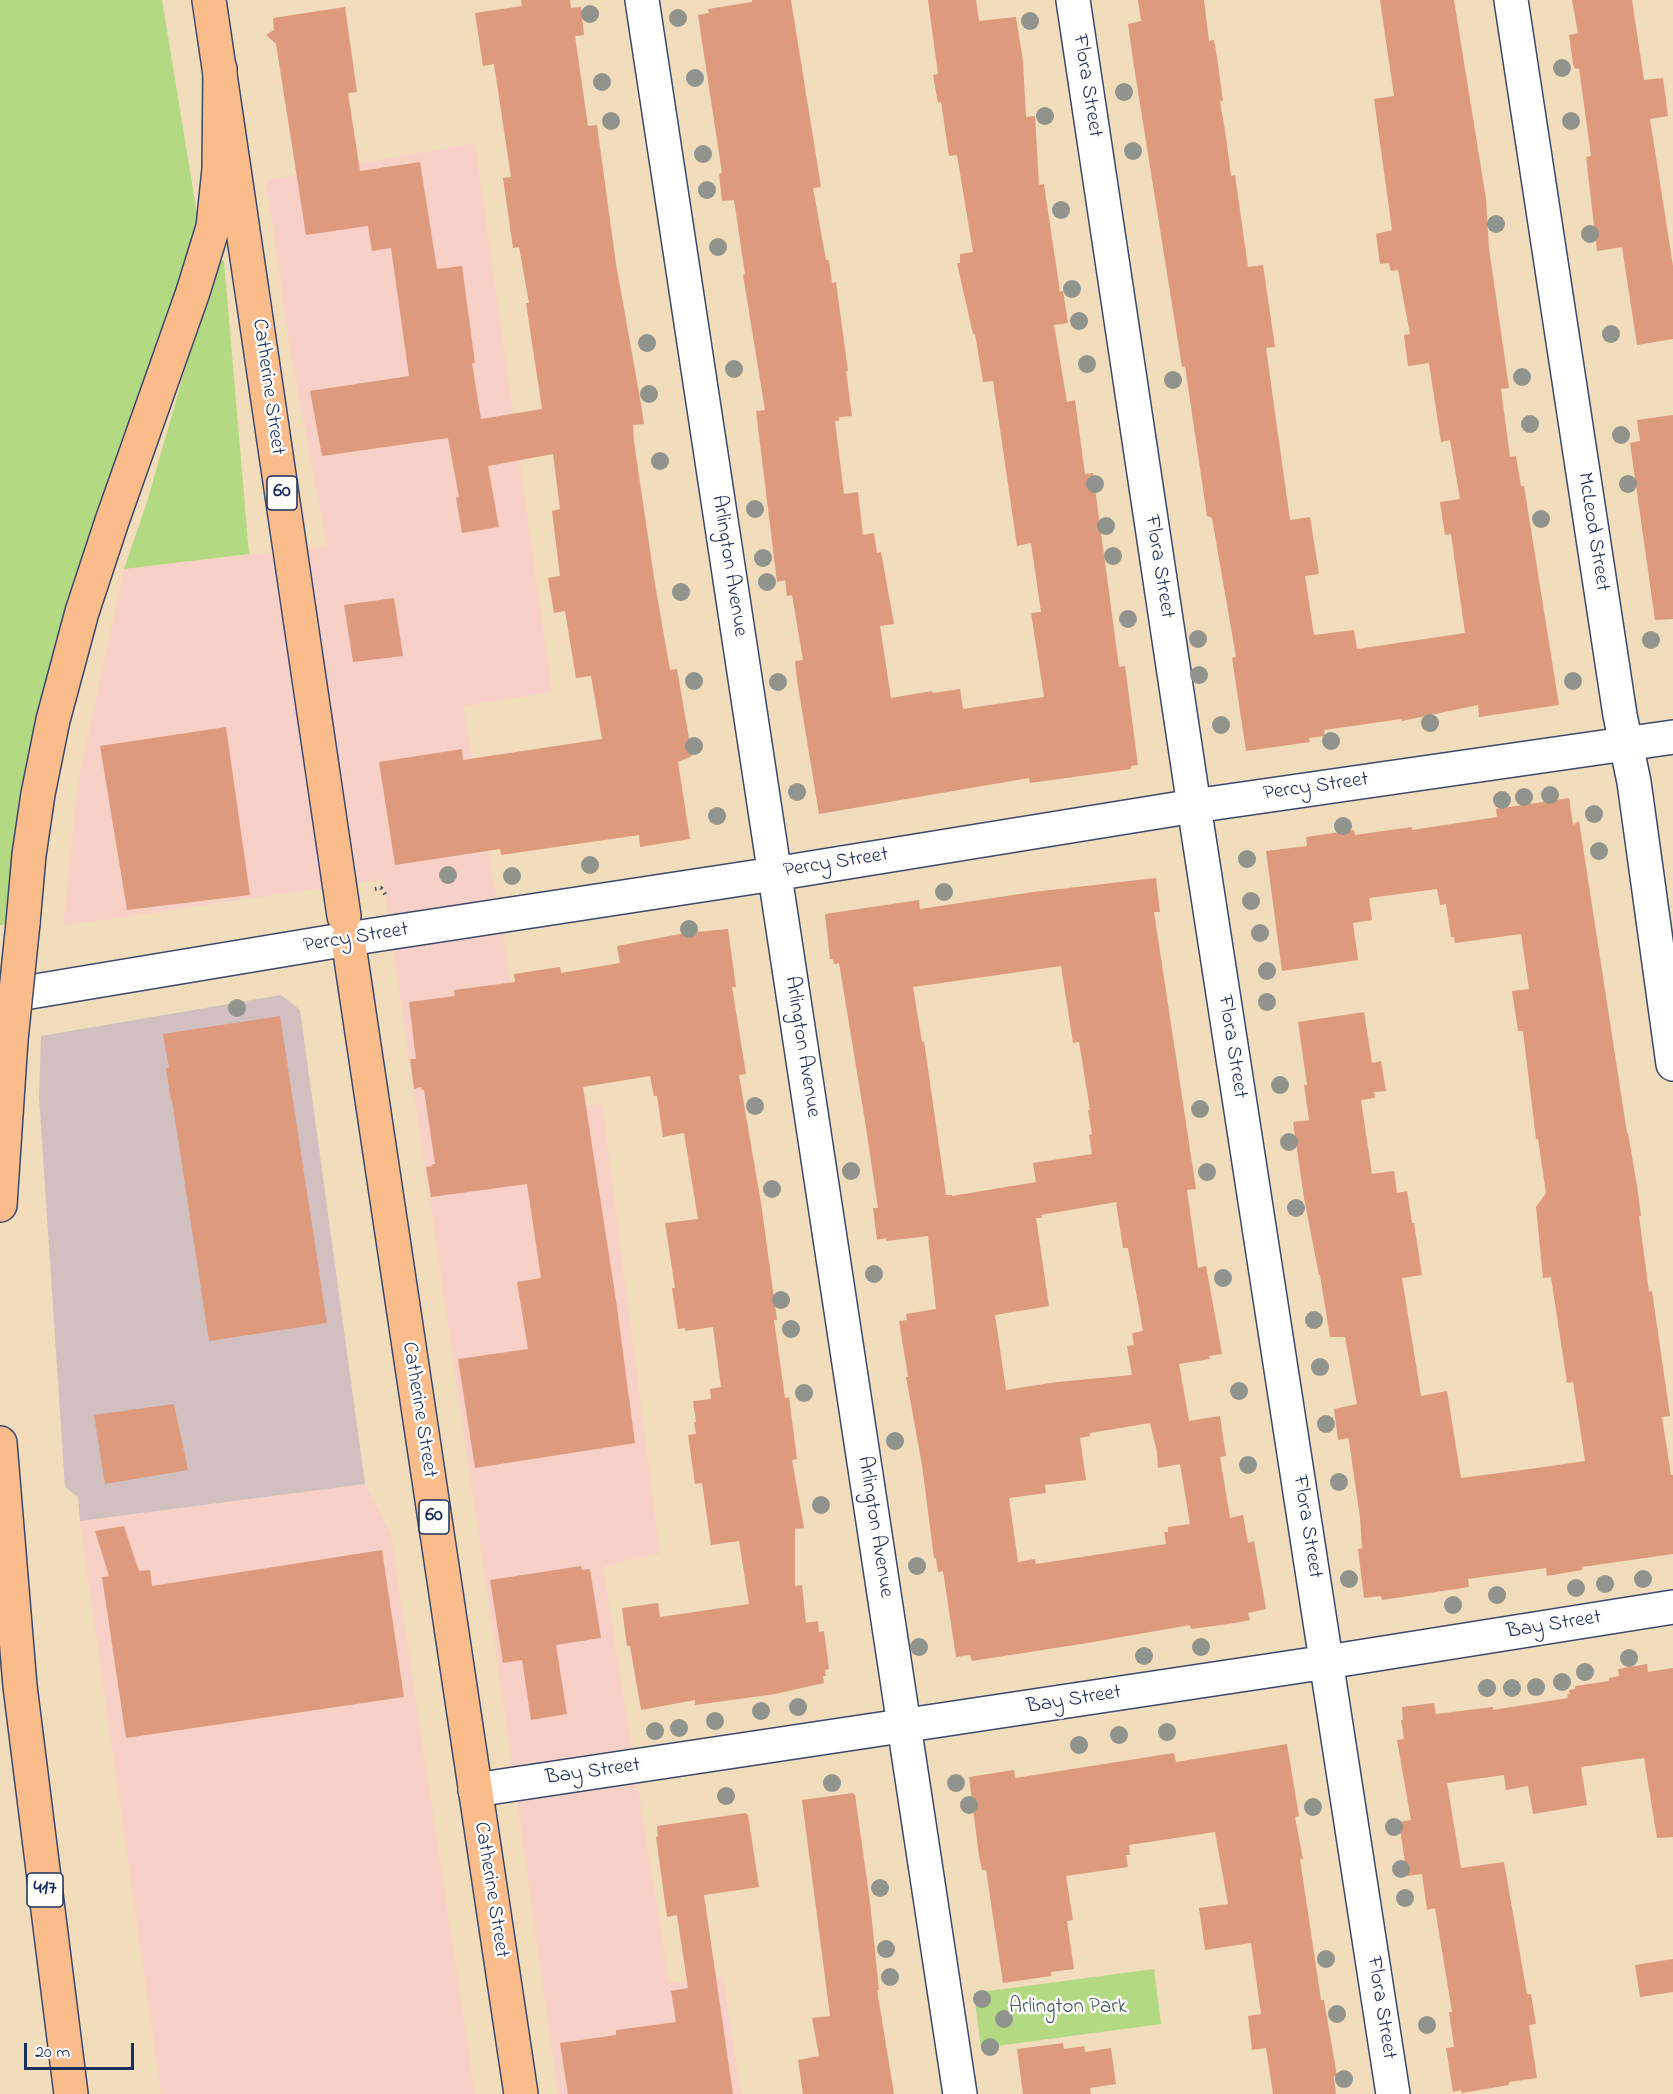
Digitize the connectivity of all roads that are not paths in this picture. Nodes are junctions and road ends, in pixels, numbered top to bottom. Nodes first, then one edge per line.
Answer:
1 (209, 0) edge
2 (642, 0) edge
3 (1073, 0) edge
4 (1510, 0) edge
5 (220, 69) junction
6 (1673, 737) edge
7 (1626, 744) junction
8 (1194, 806) junction
9 (774, 874) junction
10 (346, 928) junction
11 (0, 997) edge
12 (1673, 1064) edge
13 (0, 1205) edge
14 (0, 1443) edge
15 (1673, 1607) edge
16 (1327, 1662) junction
17 (905, 1726) junction
18 (475, 1790) junction
19 (71, 2094) edge
20 (522, 2094) edge
21 (960, 2094) edge
22 (1393, 2094) edge

1 - 5 main road, Catherine Street / 60
2 - 9 street, Arlington Avenue
3 - 8 street, Flora Street
4 - 7 street, McLeod Street
5 - 10 main road, Catherine Street / 60
5 - 13 main road, bridge
6 - 7 street, Percy Street
7 - 8 street, Percy Street
7 - 12 street, McLeod Street
8 - 9 street, Percy Street
8 - 16 street, Flora Street
9 - 10 street, Percy Street
9 - 17 street, Arlington Avenue
10 - 11 street, Percy Street
10 - 18 main road, Catherine Street / 60
14 - 19 main road, 417
15 - 16 street, Bay Street
16 - 17 street, Bay Street
16 - 22 street, Flora Street
17 - 18 street, Bay Street
17 - 21 street, Arlington Avenue
18 - 20 main road, Catherine Street / 60

